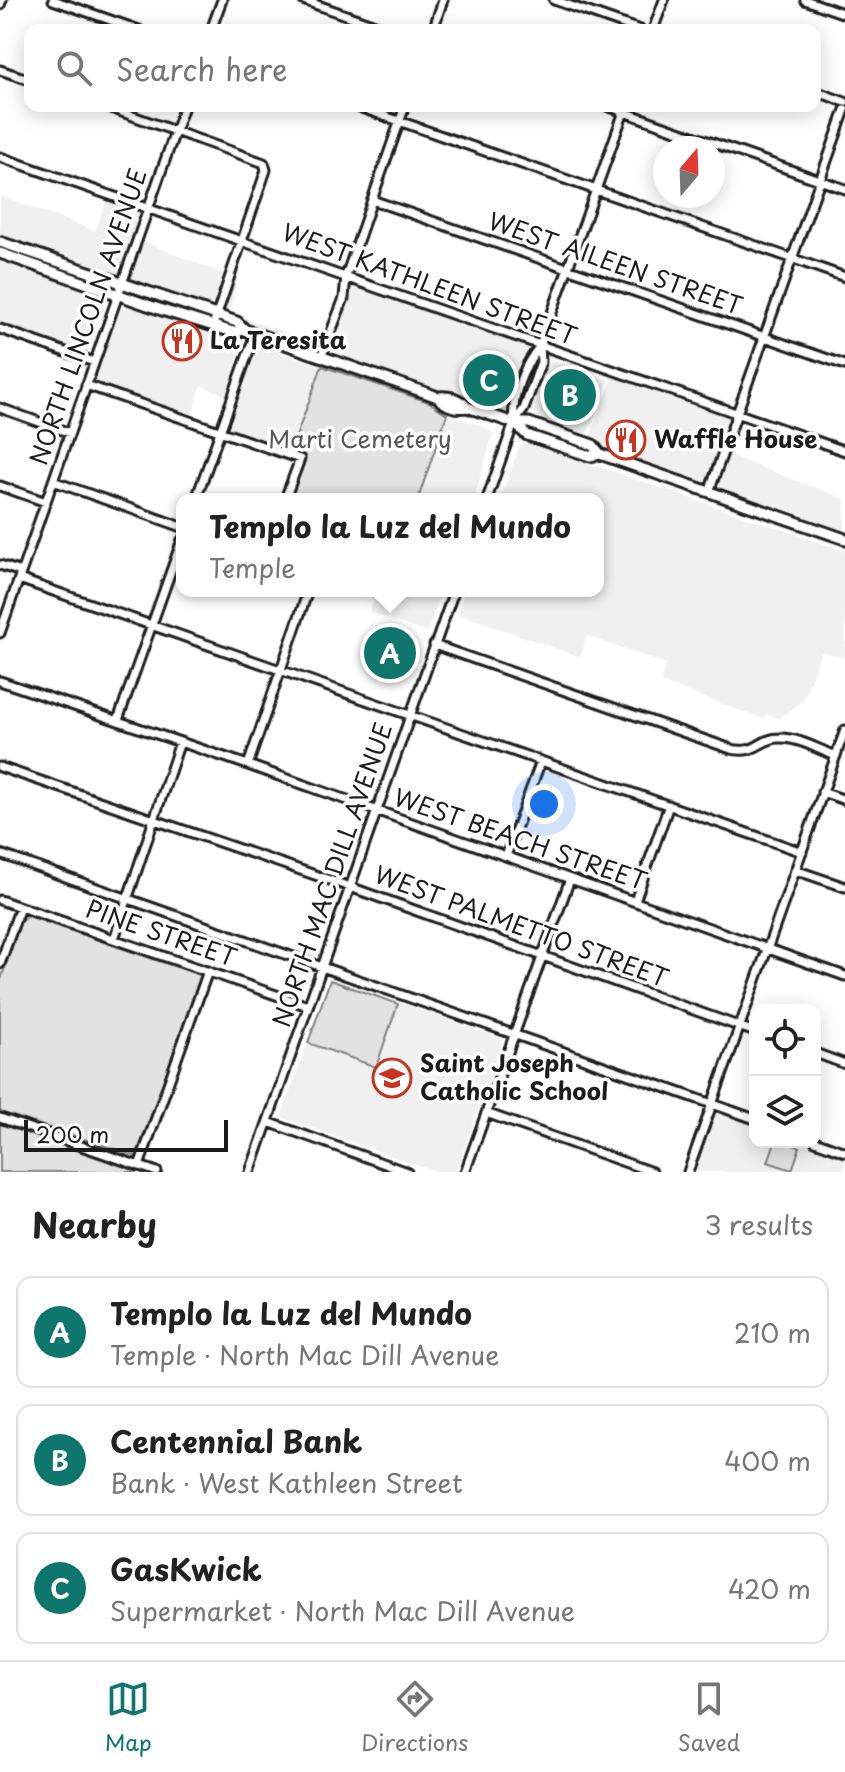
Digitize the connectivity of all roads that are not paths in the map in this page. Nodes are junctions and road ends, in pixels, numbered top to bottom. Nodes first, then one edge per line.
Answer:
1 (53, 0) edge
2 (222, 0) edge
3 (303, 0) edge
4 (443, 0) edge
5 (554, 0) edge
6 (664, 0) edge
7 (805, 0) edge
8 (845, 14) edge
9 (122, 24) edge
10 (213, 24) edge
11 (372, 24) edge
12 (435, 24) edge
13 (623, 24) edge
14 (655, 24) edge
15 (0, 70) edge
16 (24, 78) edge
17 (821, 93) edge
18 (845, 102) edge
19 (845, 110) edge
20 (122, 112) edge
21 (182, 112) edge
22 (374, 112) edge
23 (403, 112) edge
24 (624, 112) edge
25 (633, 112) edge
26 (400, 121) junction
27 (175, 130) junction
28 (0, 157) edge
29 (820, 181) junction
30 (845, 189) edge
31 (596, 190) junction
32 (372, 200) junction
33 (148, 209) junction
34 (242, 239) junction
35 (0, 242) edge
36 (0, 253) edge
37 (792, 259) junction
38 (568, 268) junction
39 (346, 276) junction
40 (845, 277) edge
41 (119, 289) junction
42 (215, 321) junction
43 (0, 329) edge
44 (250, 332) junction
45 (765, 337) junction
46 (540, 346) junction
47 (322, 355) junction
48 (94, 362) junction
49 (845, 365) edge
50 (86, 385) junction
51 (0, 408) edge
52 (737, 415) junction
53 (514, 423) junction
54 (219, 431) junction
55 (70, 433) junction
56 (845, 451) edge
57 (53, 481) junction
58 (0, 486) edge
59 (709, 492) junction
60 (198, 493) edge
61 (287, 493) edge
62 (489, 493) edge
63 (46, 502) junction
64 (176, 525) edge
65 (845, 539) edge
66 (176, 557) edge
67 (0, 565) edge
68 (20, 575) junction
69 (306, 597) edge
70 (452, 597) edge
71 (152, 625) junction
72 (0, 633) edge
73 (434, 645) junction
74 (282, 670) junction
75 (0, 681) edge
76 (410, 715) junction
77 (118, 720) junction
78 (845, 730) edge
79 (180, 742) junction
80 (836, 756) junction
81 (541, 761) junction
82 (248, 765) junction
83 (0, 767) edge
84 (822, 792) junction
85 (845, 800) edge
86 (669, 805) junction
87 (377, 810) junction
88 (154, 819) junction
89 (802, 852) junction
90 (0, 854) edge
91 (506, 856) junction
92 (795, 870) junction
93 (570, 879) junction
94 (350, 887) junction
95 (845, 887) edge
96 (128, 898) junction
97 (0, 900) edge
98 (635, 901) junction
99 (20, 907) junction
100 (114, 939) junction
101 (767, 948) junction
102 (543, 956) junction
103 (0, 964) edge
104 (322, 966) junction
105 (208, 971) junction
106 (845, 976) edge
107 (308, 1006) junction
108 (740, 1026) junction
109 (749, 1030) edge
110 (515, 1034) junction
111 (821, 1055) edge
112 (845, 1064) edge
113 (712, 1104) junction
114 (486, 1113) junction
115 (749, 1117) edge
116 (0, 1118) edge
117 (268, 1122) junction
118 (821, 1143) edge
119 (845, 1152) edge
120 (139, 1166) junction
121 (157, 1172) edge
122 (250, 1172) edge
123 (407, 1172) edge
124 (465, 1172) edge
125 (652, 1172) edge
126 (688, 1172) edge

1 - 9 street
2 - 10 street
3 - 11 street
4 - 12 street
5 - 13 street
6 - 14 street
7 - 8 street
15 - 16 street
17 - 18 street
19 - 29 street
20 - 27 street
21 - 27 street, NORTH LINCOLN AVENUE
22 - 26 street
23 - 26 street
24 - 31 street
25 - 29 street
26 - 31 street
26 - 32 street
27 - 33 street, NORTH LINCOLN AVENUE
27 - 34 street
28 - 33 street, WEST KATHLEEN STREET
29 - 30 street
29 - 37 street
31 - 37 street
31 - 38 street
32 - 38 street, WEST AILEEN STREET
32 - 39 street
33 - 34 street, WEST KATHLEEN STREET
33 - 41 street, NORTH LINCOLN AVENUE
34 - 39 street, WEST KATHLEEN STREET
34 - 42 street
35 - 41 main road
36 - 41 main road
37 - 40 street
37 - 45 street
38 - 45 street, WEST AILEEN STREET
38 - 46 street
39 - 46 street, WEST KATHLEEN STREET
39 - 47 street
41 - 42 main road
41 - 48 street, NORTH LINCOLN AVENUE
42 - 44 main road
43 - 48 street
44 - 47 main road
44 - 54 street
45 - 49 street, WEST AILEEN STREET
45 - 52 street
46 - 52 street, WEST KATHLEEN STREET
46 - 53 street
47 - 53 main road
48 - 50 street, NORTH LINCOLN AVENUE
50 - 54 street
50 - 55 street, NORTH LINCOLN AVENUE
51 - 55 street
52 - 56 street, WEST KATHLEEN STREET
52 - 59 street
53 - 59 main road
53 - 62 street
54 - 60 street
54 - 61 street
55 - 57 street, NORTH LINCOLN AVENUE
57 - 63 street, NORTH LINCOLN AVENUE
57 - 64 street
58 - 63 street
59 - 65 main road
63 - 68 street, NORTH LINCOLN AVENUE
66 - 71 street
67 - 68 street
68 - 71 street
68 - 72 street, NORTH LINCOLN AVENUE
69 - 74 street
70 - 73 street, NORTH MAC DILL AVENUE
71 - 74 street
71 - 77 street
73 - 76 street, NORTH MAC DILL AVENUE
73 - 80 street
74 - 76 street
74 - 82 street
75 - 77 street, WEST BEACH STREET
76 - 81 street
76 - 87 street, NORTH MAC DILL AVENUE
77 - 79 street, WEST BEACH STREET
78 - 80 street
79 - 82 street, WEST BEACH STREET
79 - 88 street
80 - 84 street
81 - 86 street
81 - 91 street
82 - 87 street, WEST BEACH STREET
83 - 88 street, WEST PALMETTO STREET
84 - 85 street
84 - 89 street
86 - 89 street
86 - 98 street
87 - 91 street, WEST BEACH STREET
87 - 94 street, NORTH MAC DILL AVENUE
88 - 94 street, WEST PALMETTO STREET
88 - 96 street
89 - 92 street
90 - 96 street
91 - 93 street, WEST BEACH STREET
92 - 95 street
92 - 101 street
93 - 98 street, WEST BEACH STREET
93 - 102 street
94 - 102 street, WEST PALMETTO STREET
94 - 104 street, NORTH MAC DILL AVENUE
96 - 100 street
96 - 104 street
97 - 99 street, PINE STREET
98 - 101 street, WEST BEACH STREET
99 - 100 street, PINE STREET
99 - 103 street
100 - 105 street, PINE STREET
101 - 106 street, WEST BEACH STREET
101 - 108 street
102 - 108 street, WEST PALMETTO STREET
102 - 110 street
104 - 107 street, NORTH MAC DILL AVENUE
104 - 110 street
105 - 107 street, PINE STREET
105 - 120 street
107 - 117 street, NORTH MAC DILL AVENUE
108 - 109 street, WEST PALMETTO STREET
108 - 113 street
110 - 113 street
110 - 114 street
111 - 112 street
113 - 115 street
113 - 126 street
114 - 124 street
114 - 125 street
116 - 120 street
117 - 122 street, NORTH MAC DILL AVENUE
117 - 123 street
118 - 119 street
120 - 121 street

